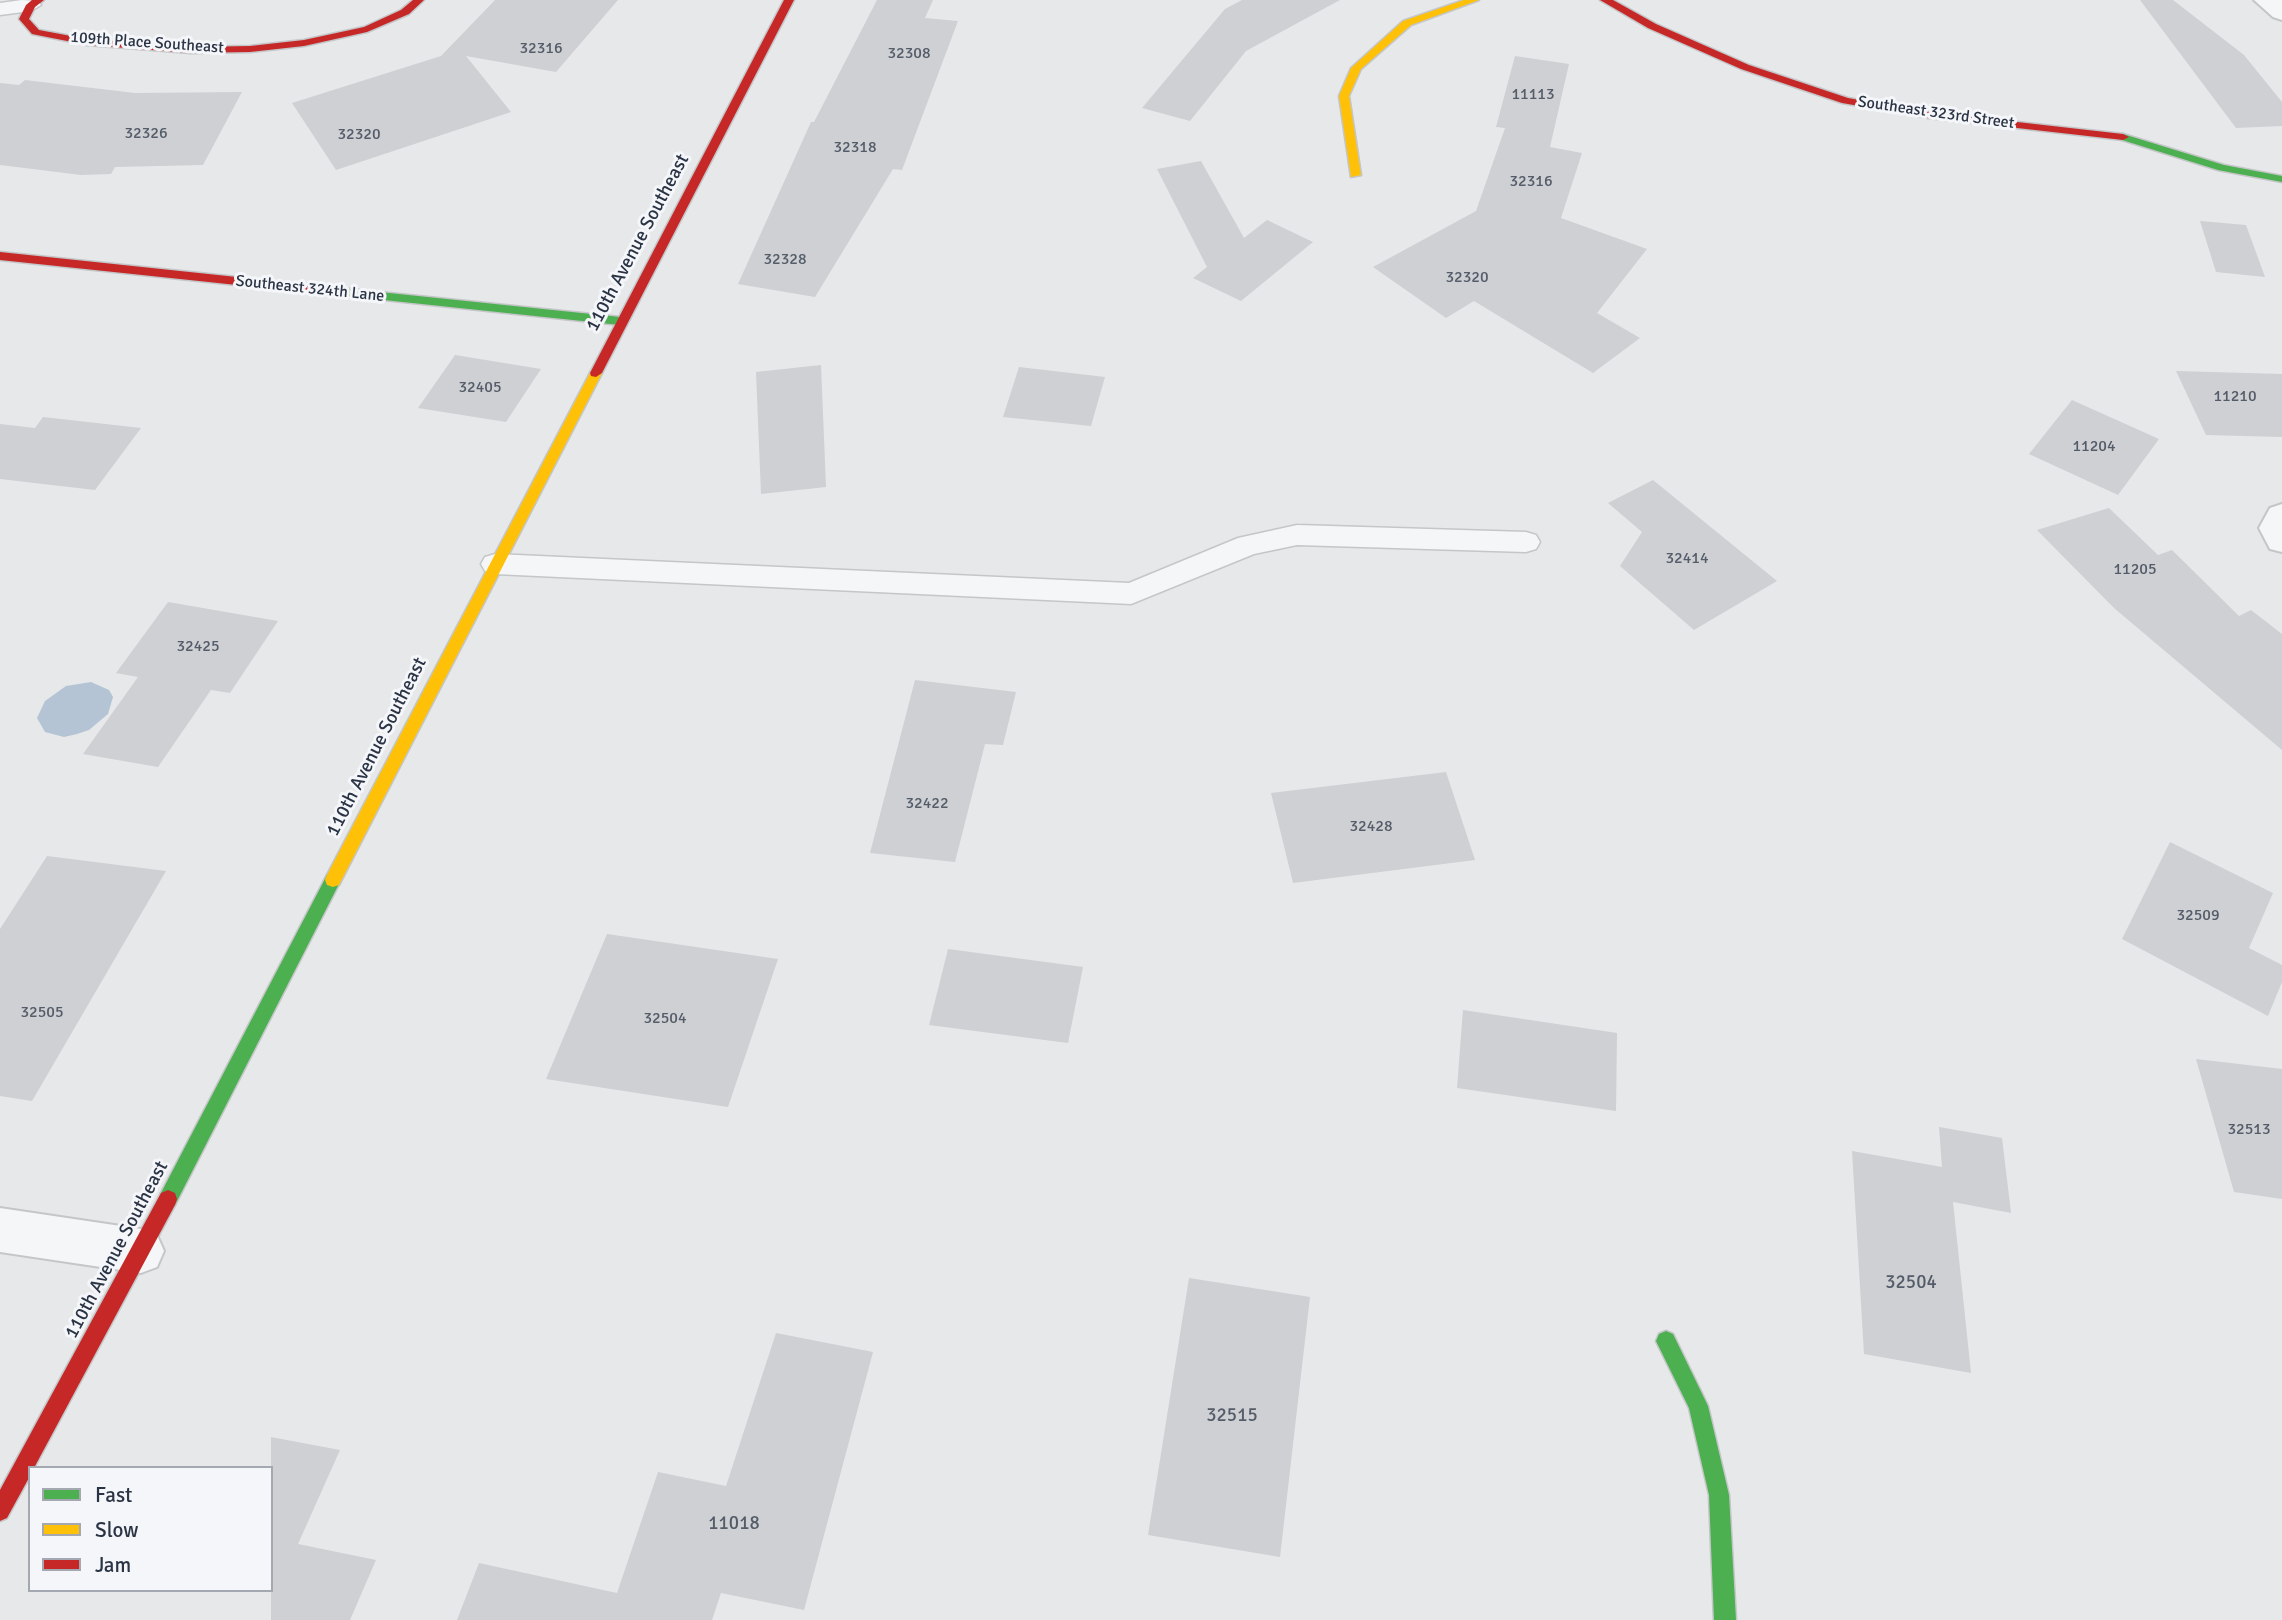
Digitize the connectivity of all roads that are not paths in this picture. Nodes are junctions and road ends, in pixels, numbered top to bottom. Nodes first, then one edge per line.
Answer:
1 (419, 0) edge
2 (789, 0) edge
3 (1474, 0) edge
4 (1605, 0) edge
5 (2267, 0) edge
6 (35, 2) edge
7 (0, 9) edge
8 (2282, 12) edge
9 (1354, 175) dead end
10 (2282, 179) edge
11 (0, 256) edge
12 (620, 321) junction
13 (2282, 516) edge
14 (2282, 540) edge
15 (1526, 542) dead end
16 (495, 564) junction
17 (0, 1230) edge
18 (141, 1251) junction
19 (1666, 1341) dead end
20 (0, 1511) edge
21 (1725, 1620) edge

1 - 6 street, 109th Place Southeast
2 - 12 street, 110th Avenue Southeast
3 - 9 street
4 - 10 street, Southeast 323rd Street
5 - 8 street
6 - 7 lane
11 - 12 street, Southeast 324th Lane
12 - 16 street, 110th Avenue Southeast
13 - 14 street
15 - 16 lane
16 - 18 street, 110th Avenue Southeast
17 - 18 street
18 - 20 street, 110th Avenue Southeast
19 - 21 street

